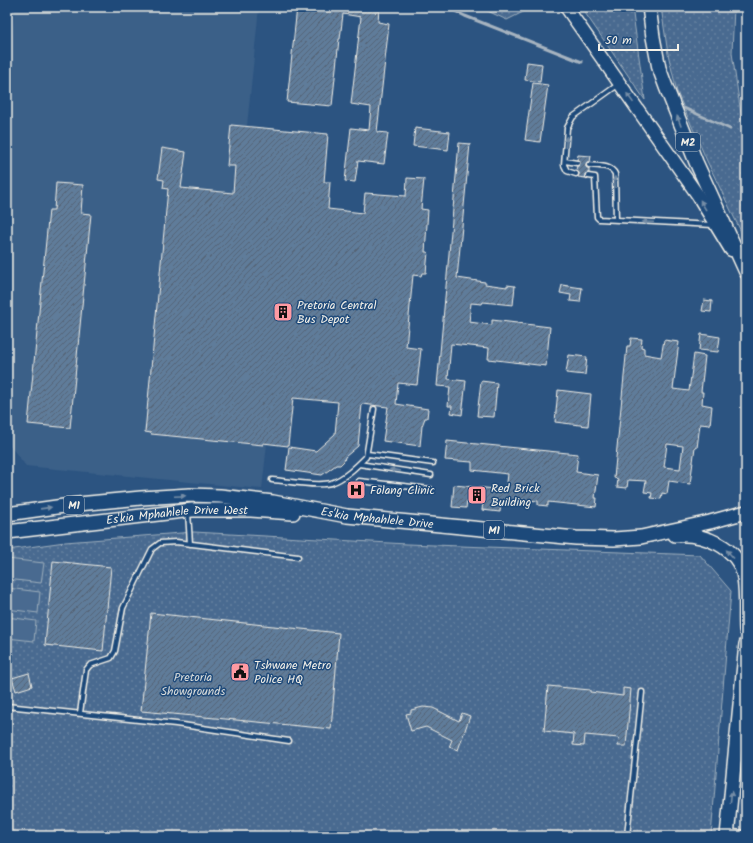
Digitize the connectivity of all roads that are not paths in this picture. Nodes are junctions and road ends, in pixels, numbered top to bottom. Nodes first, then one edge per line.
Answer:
1 (566, 7) edge
2 (649, 7) edge
3 (619, 83) junction
4 (565, 161) junction
5 (577, 163) dead end
6 (589, 165) dead end
7 (576, 174) dead end
8 (588, 176) dead end
9 (616, 220) junction
10 (715, 225) junction
11 (746, 272) edge
12 (374, 409) dead end
13 (368, 454) junction
14 (433, 463) dead end
15 (359, 464) junction
16 (432, 475) dead end
17 (272, 480) dead end
18 (359, 481) dead end
19 (430, 489) dead end
20 (188, 510) junction
21 (746, 512) edge
22 (7, 514) edge
23 (347, 516) junction
24 (7, 532) edge
25 (641, 537) junction
26 (190, 544) junction
27 (298, 557) dead end
28 (746, 630) edge
29 (746, 644) edge
30 (642, 692) dead end
31 (7, 706) edge
32 (80, 713) junction
33 (289, 741) dead end
34 (746, 833) edge
35 (727, 834) edge
36 (627, 836) edge

1 - 3 street
11 -> 2 main road, M2
4 -> 3 lane
10 -> 3 street
4 - 5 lane
4 - 7 lane
9 -> 6 lane
8 - 9 lane
10 -> 9 lane
10 - 11 street
12 - 13 lane
13 - 14 lane
13 - 15 lane
16 -> 15 lane
15 - 17 lane
18 - 19 lane
20 - 23 main road, Es'kia Mphahlele Drive West / M1
20 - 24 main road, Es'kia Mphahlele Drive West / M1
20 - 26 lane
21 - 25 main road, Es'kia Mphahlele Drive / M1
22 -> 23 main road, Es'kia Mphahlele Drive / M1
23 - 25 main road, Es'kia Mphahlele Drive / M1
28 -> 25 main road
26 - 27 lane
26 - 32 lane
35 -> 29 main road
30 - 36 lane
31 - 32 lane
32 - 33 lane
34 - 35 lane

